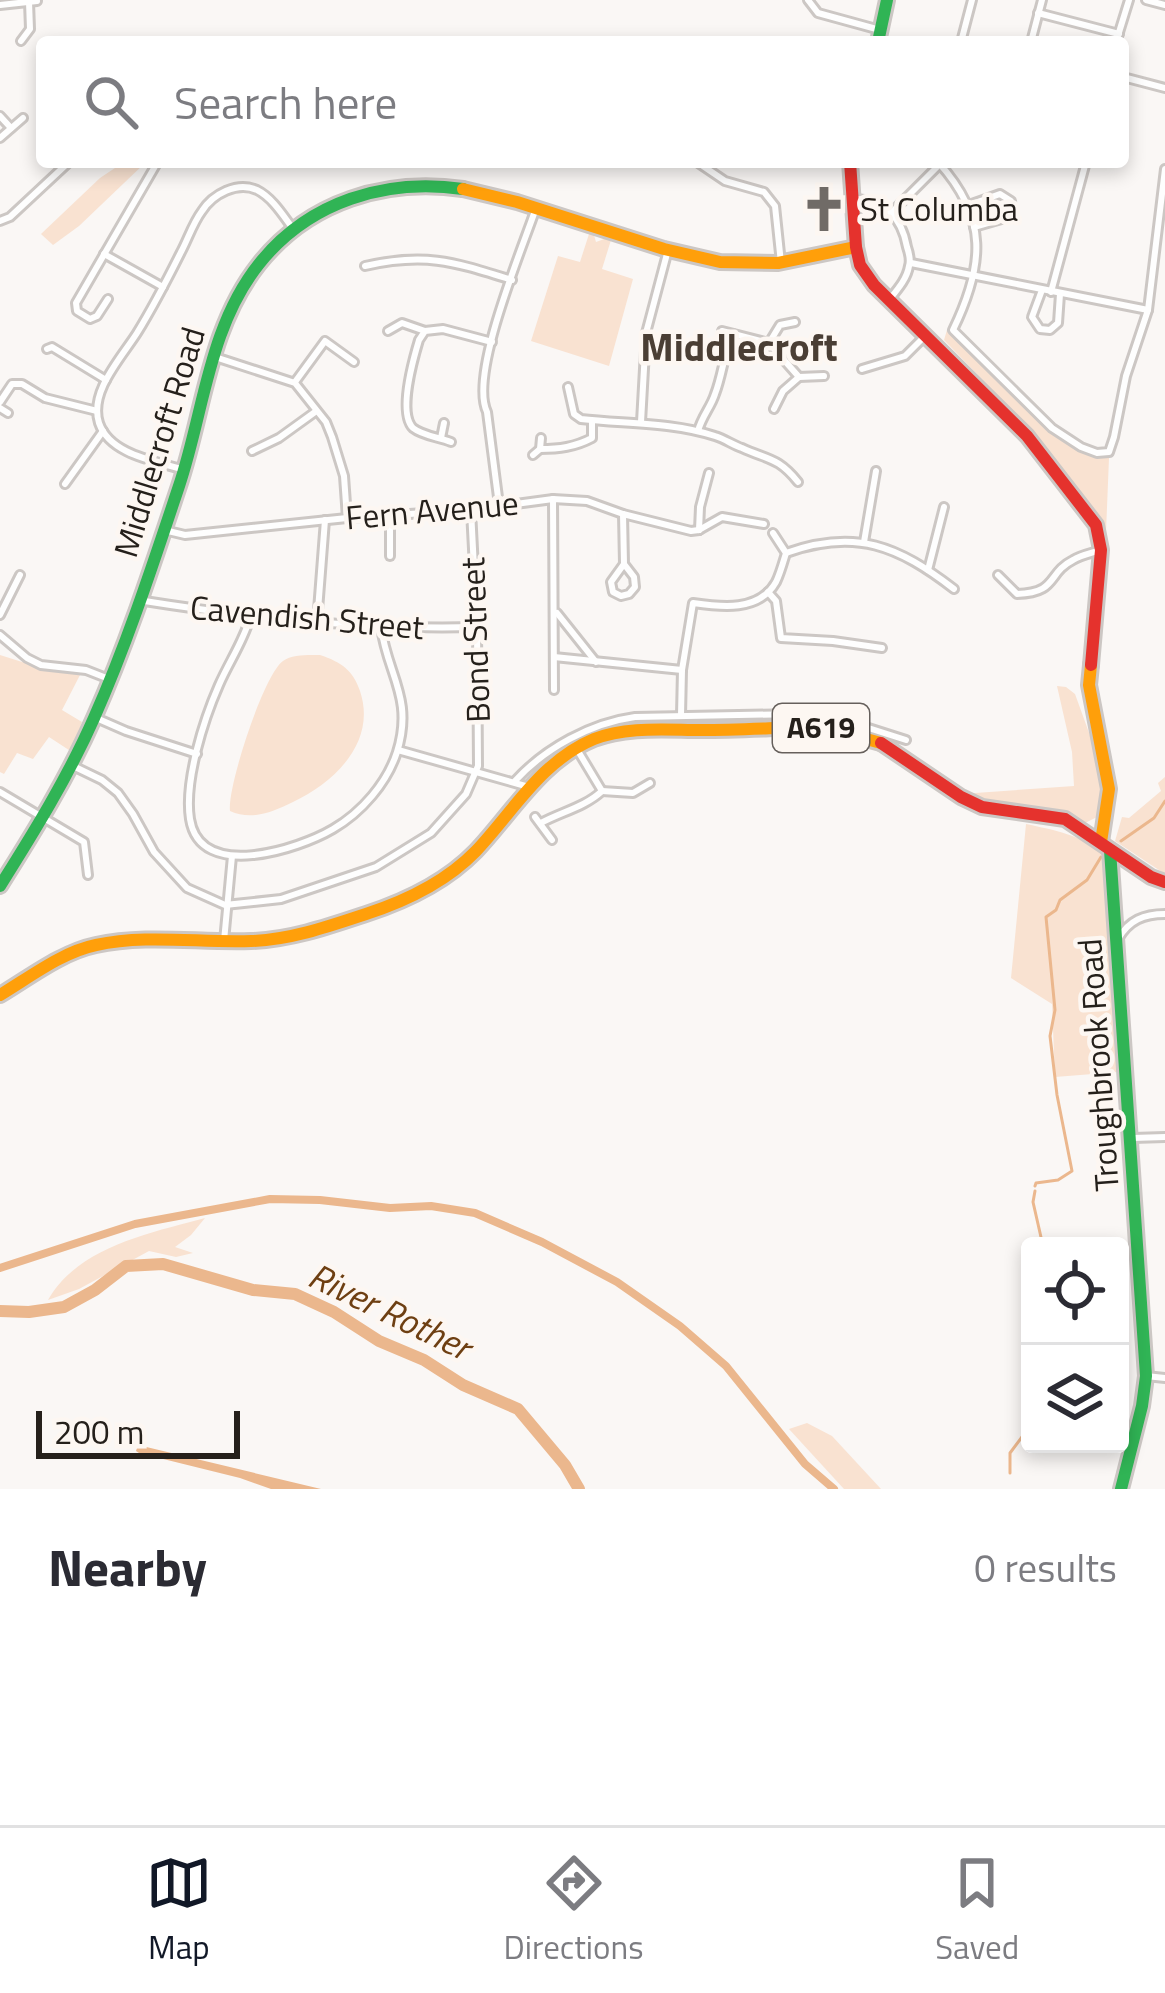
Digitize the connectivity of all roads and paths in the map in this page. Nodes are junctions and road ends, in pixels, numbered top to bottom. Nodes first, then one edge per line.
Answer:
1 (808, 0) edge
2 (887, 0) edge
3 (972, 0) edge
4 (1042, 0) edge
5 (1129, 0) edge
6 (1146, 0) edge
7 (33, 1) edge
8 (0, 5) edge
9 (1165, 5) edge
10 (1038, 13) junction
11 (879, 36) edge
12 (963, 36) edge
13 (1032, 36) edge
14 (1111, 36) edge
15 (1118, 36) edge
16 (20, 41) dead end
17 (1129, 78) edge
18 (1165, 88) edge
19 (0, 116) edge
20 (22, 118) dead end
21 (11, 128) junction
22 (0, 138) edge
23 (63, 168) edge
24 (154, 168) edge
25 (706, 168) edge
26 (850, 168) edge
27 (934, 168) edge
28 (944, 168) edge
29 (1084, 168) edge
30 (1165, 169) edge
31 (852, 200) junction
32 (969, 206) junction
33 (536, 208) junction
34 (892, 212) junction
35 (0, 221) edge
36 (974, 227) junction
37 (294, 230) junction
38 (856, 247) junction
39 (668, 250) junction
40 (104, 254) junction
41 (781, 263) junction
42 (911, 263) junction
43 (365, 266) dead end
44 (975, 275) junction
45 (512, 280) junction
46 (163, 287) junction
47 (1051, 292) junction
48 (108, 299) dead end
49 (889, 300) junction
50 (1148, 310) junction
51 (795, 322) dead end
52 (388, 331) dead end
53 (722, 331) dead end
54 (425, 332) junction
55 (733, 334) junction
56 (926, 335) junction
57 (492, 343) junction
58 (769, 343) junction
59 (47, 349) dead end
60 (212, 356) junction
61 (355, 362) dead end
62 (862, 369) dead end
63 (824, 376) dead end
64 (799, 377) junction
65 (107, 380) junction
66 (295, 383) junction
67 (568, 388) dead end
68 (3, 408) edge
69 (774, 409) dead end
70 (97, 411) junction
71 (316, 411) junction
72 (592, 421) junction
73 (640, 422) junction
74 (444, 423) dead end
75 (103, 431) junction
76 (698, 431) junction
77 (441, 438) junction
78 (541, 438) dead end
79 (451, 442) dead end
80 (252, 451) dead end
81 (184, 470) junction
82 (876, 471) dead end
83 (709, 473) dead end
84 (798, 482) dead end
85 (64, 484) dead end
86 (553, 499) junction
87 (499, 505) junction
88 (944, 507) dead end
89 (471, 510) junction
90 (623, 514) junction
91 (390, 516) junction
92 (347, 518) junction
93 (325, 520) junction
94 (764, 524) dead end
95 (163, 530) junction
96 (699, 530) junction
97 (773, 532) dead end
98 (864, 542) junction
99 (1101, 550) junction
100 (786, 554) junction
101 (390, 556) dead end
102 (624, 564) junction
103 (928, 570) junction
104 (20, 575) dead end
105 (998, 575) dead end
106 (1, 585) edge
107 (954, 589) dead end
108 (10, 590) junction
109 (768, 592) junction
110 (138, 600) junction
111 (555, 610) junction
112 (0, 615) edge
113 (250, 618) junction
114 (317, 622) junction
115 (381, 626) junction
116 (477, 627) junction
117 (0, 635) edge
118 (781, 638) junction
119 (771, 640) dead end
120 (882, 648) dead end
121 (554, 657) junction
122 (596, 662) junction
123 (682, 670) junction
124 (109, 679) junction
125 (554, 690) dead end
126 (681, 715) junction
127 (94, 717) junction
128 (682, 730) junction
129 (906, 740) dead end
130 (576, 748) junction
131 (398, 750) junction
132 (196, 754) junction
133 (71, 765) junction
134 (476, 770) junction
135 (639, 778) dead end
136 (522, 784) junction
137 (602, 791) junction
138 (0, 792) edge
139 (43, 817) junction
140 (552, 840) dead end
141 (1105, 846) junction
142 (232, 856) junction
143 (88, 875) dead end
144 (1165, 881) edge
145 (1, 882) edge
146 (225, 905) junction
147 (1165, 914) edge
148 (1118, 940) junction
149 (224, 941) junction
150 (0, 995) edge
151 (1165, 1137) edge
152 (1131, 1138) junction
153 (1146, 1376) junction
154 (1165, 1378) edge
155 (1121, 1489) edge

1 - 11 street
2 - 11 main road
3 - 12 street
4 - 10 street
5 - 15 street
6 - 9 street
7 - 8 street
7 - 16 street
10 - 13 street
10 - 14 street
17 - 18 street
19 - 21 street
20 - 21 street
21 - 22 street
23 - 35 street
24 - 40 street
25 - 41 street
26 - 31 main road
27 - 34 street
28 - 32 street
29 - 47 street
30 - 50 street
31 - 34 street
31 - 38 main road
32 - 36 street
32 - 36 street
33 - 37 main road, Middlecroft Road
33 - 39 main road, Middlecroft Road
33 - 45 street
34 - 42 street
36 - 44 street
37 - 46 street
37 - 60 main road, Middlecroft Road
38 - 41 main road, Middlecroft Road
38 - 49 main road
39 - 41 main road, Middlecroft Road
39 - 73 street
40 - 46 street
40 - 48 street
42 - 44 street
42 - 49 street
43 - 45 street
44 - 47 street
44 - 50 street
45 - 57 street
46 - 65 street
47 - 47 street
47 - 50 street
49 - 56 main road
51 - 58 street
52 - 54 street
53 - 55 street
54 - 57 street
54 - 77 street
55 - 58 street
55 - 76 street
56 - 62 street
56 - 99 main road
57 - 87 street
58 - 64 street
59 - 65 street
60 - 66 street
60 - 81 main road, Middlecroft Road
61 - 66 street
63 - 64 street
64 - 69 street
65 - 70 street
66 - 71 street
67 - 72 street
68 - 70 street
70 - 75 street
71 - 80 street
71 - 92 street
72 - 73 street
72 - 78 street
73 - 76 street
74 - 77 street
75 - 81 street
75 - 85 street
76 - 84 street
77 - 79 street
81 - 95 main road, Middlecroft Road
82 - 98 street
83 - 96 street
86 - 87 street, Fern Avenue
86 - 90 street, Fern Avenue
86 - 111 street
87 - 89 street, Fern Avenue
88 - 103 street
89 - 91 street, Fern Avenue
89 - 116 street, Bond Street
90 - 96 street, Fern Avenue
90 - 102 street
91 - 92 street, Fern Avenue
91 - 101 street
92 - 93 street, Fern Avenue
93 - 95 street, Fern Avenue
93 - 114 street
94 - 96 street, Fern Avenue
95 - 110 main road, Middlecroft Road
97 - 100 street
98 - 100 street
98 - 103 street
99 - 105 street
99 - 141 main road, Troughbrook Road
100 - 109 street
102 - 102 street
103 - 107 street
104 - 108 street
106 - 108 street
108 - 112 street
109 - 118 street
109 - 123 street
110 - 113 street, Cavendish Street
110 - 124 main road, Middlecroft Road
111 - 121 street
111 - 122 street
113 - 114 street, Cavendish Street
113 - 132 street
114 - 115 street, Cavendish Street
115 - 116 street, Cavendish Street
115 - 131 street
116 - 134 street, Bond Street
117 - 124 street
118 - 119 street
118 - 120 street
121 - 122 street
121 - 125 street
122 - 123 street
123 - 126 street
124 - 127 main road, Middlecroft Road
126 - 128 street
126 - 129 street
126 - 136 street
127 - 132 street
127 - 133 main road, Middlecroft Road
128 - 130 main road, A619
128 - 141 main road, A619
130 - 136 main road, A619
130 - 137 street
131 - 134 street
131 - 142 street
132 - 142 street
133 - 139 main road, Middlecroft Road
133 - 146 street
134 - 136 street
134 - 146 street
135 - 137 street
136 - 149 main road, A619
137 - 140 street
138 - 139 street
139 - 143 street
139 - 145 main road, Middlecroft Road
141 - 144 main road, A619
141 - 148 main road, Troughbrook Road
142 - 146 street
146 - 149 street
147 - 148 street
148 - 152 main road, Troughbrook Road
149 - 150 main road, A619
151 - 152 street
152 - 153 main road, Troughbrook Road
153 - 154 street
153 - 155 main road, Troughbrook Road

